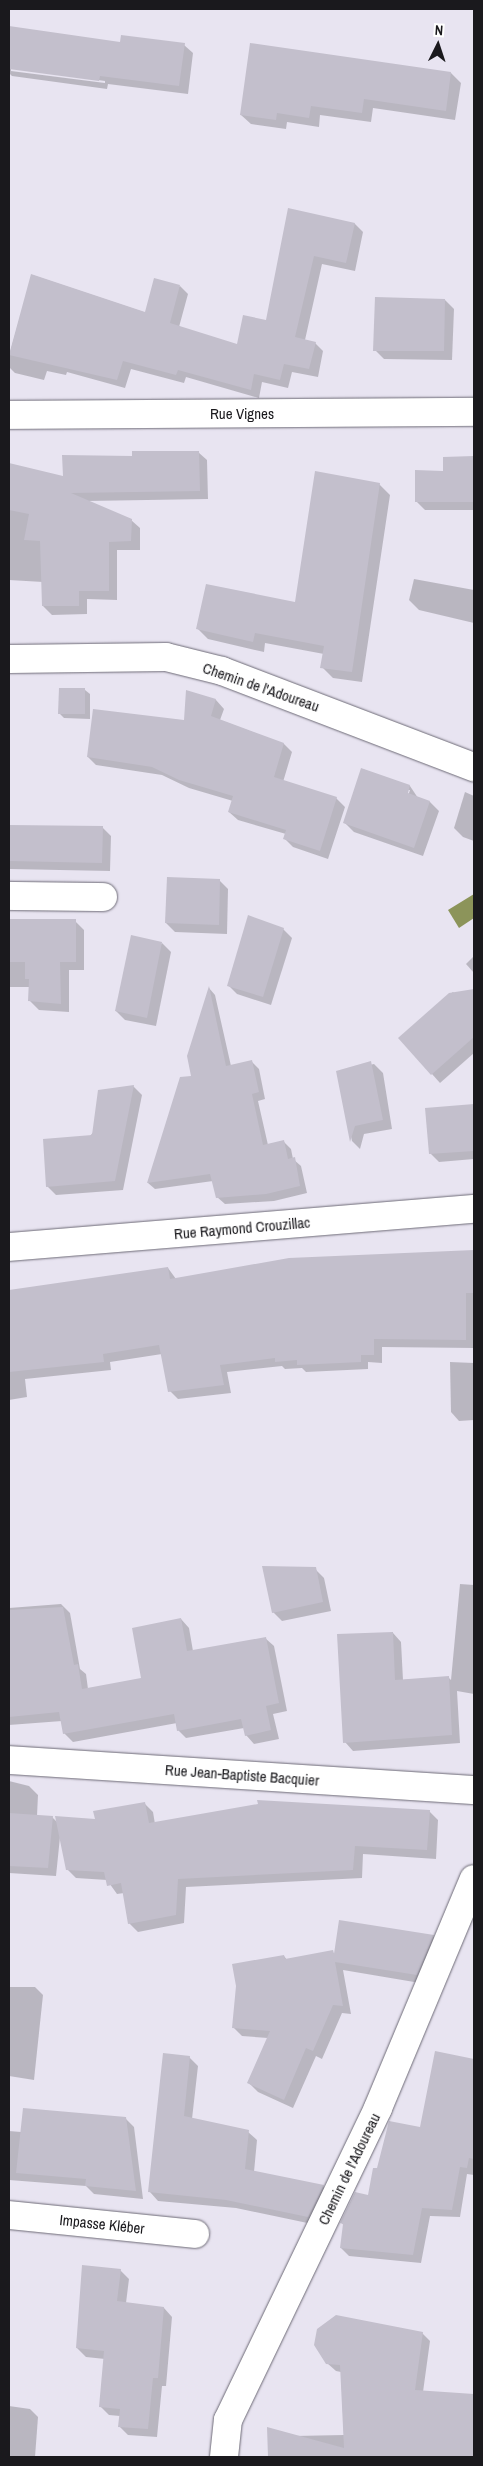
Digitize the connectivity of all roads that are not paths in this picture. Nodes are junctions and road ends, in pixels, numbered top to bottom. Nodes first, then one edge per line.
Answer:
1 (474, 412) edge
2 (9, 415) edge
3 (9, 659) edge
4 (474, 767) edge
5 (9, 896) edge
6 (103, 897) dead end
7 (474, 1209) edge
8 (9, 1247) edge
9 (9, 1760) edge
10 (474, 1790) edge
11 (474, 1878) edge
12 (9, 2215) edge
13 (195, 2234) dead end
14 (224, 2457) edge

1 - 2 street, Rue Vignes
3 - 4 street, Chemin de l'Adoureau
5 - 6 street
7 - 8 street, Rue Raymond Crouzillac
9 - 10 street, Rue Jean-Baptiste Bacquier
11 - 14 street, Chemin de l'Adoureau
12 - 13 street, Impasse Kléber

